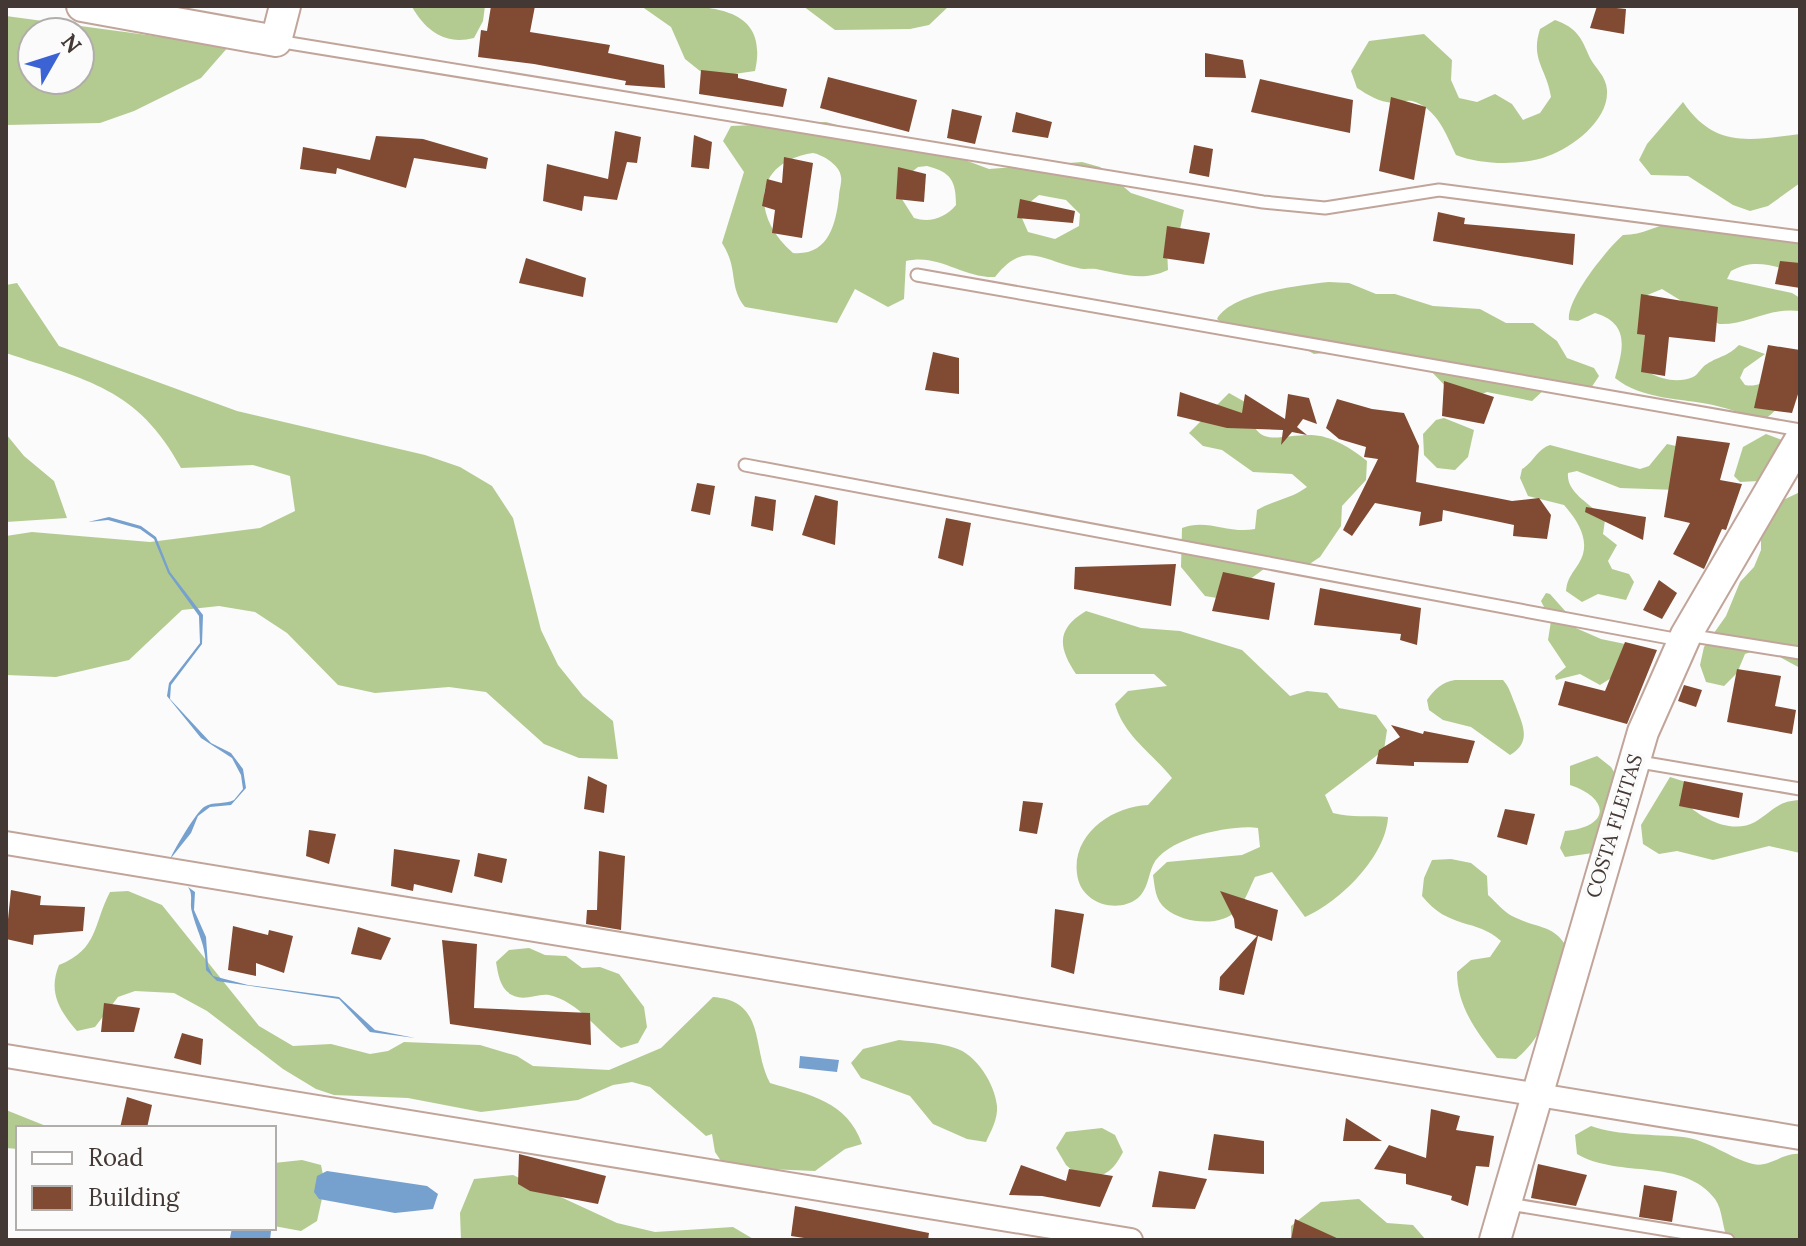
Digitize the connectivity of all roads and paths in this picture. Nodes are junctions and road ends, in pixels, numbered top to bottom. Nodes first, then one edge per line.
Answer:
1 (82, 6) edge
2 (285, 6) edge
3 (276, 41) junction
4 (1800, 237) edge
5 (917, 275) dead end
6 (1800, 430) edge
7 (1800, 440) edge
8 (745, 465) dead end
9 (1685, 638) junction
10 (1800, 653) edge
11 (1634, 761) junction
12 (1800, 789) edge
13 (6, 843) edge
14 (6, 1056) edge
15 (1536, 1093) junction
16 (1800, 1138) edge
17 (1504, 1203) junction
18 (1131, 1240) edge
19 (1495, 1240) edge
20 (1728, 1240) edge

1 - 3 main road
2 - 3 main road
3 - 4 lane
5 - 6 lane
7 - 9 main road, COSTA FLEITAS
8 - 9 lane
9 - 10 lane
9 - 11 main road, COSTA FLEITAS
11 - 12 lane
11 - 15 main road, COSTA FLEITAS
13 - 15 street
14 - 18 street
15 - 16 street
15 - 17 main road, COSTA FLEITAS
17 - 19 main road, COSTA FLEITAS
17 - 20 lane

